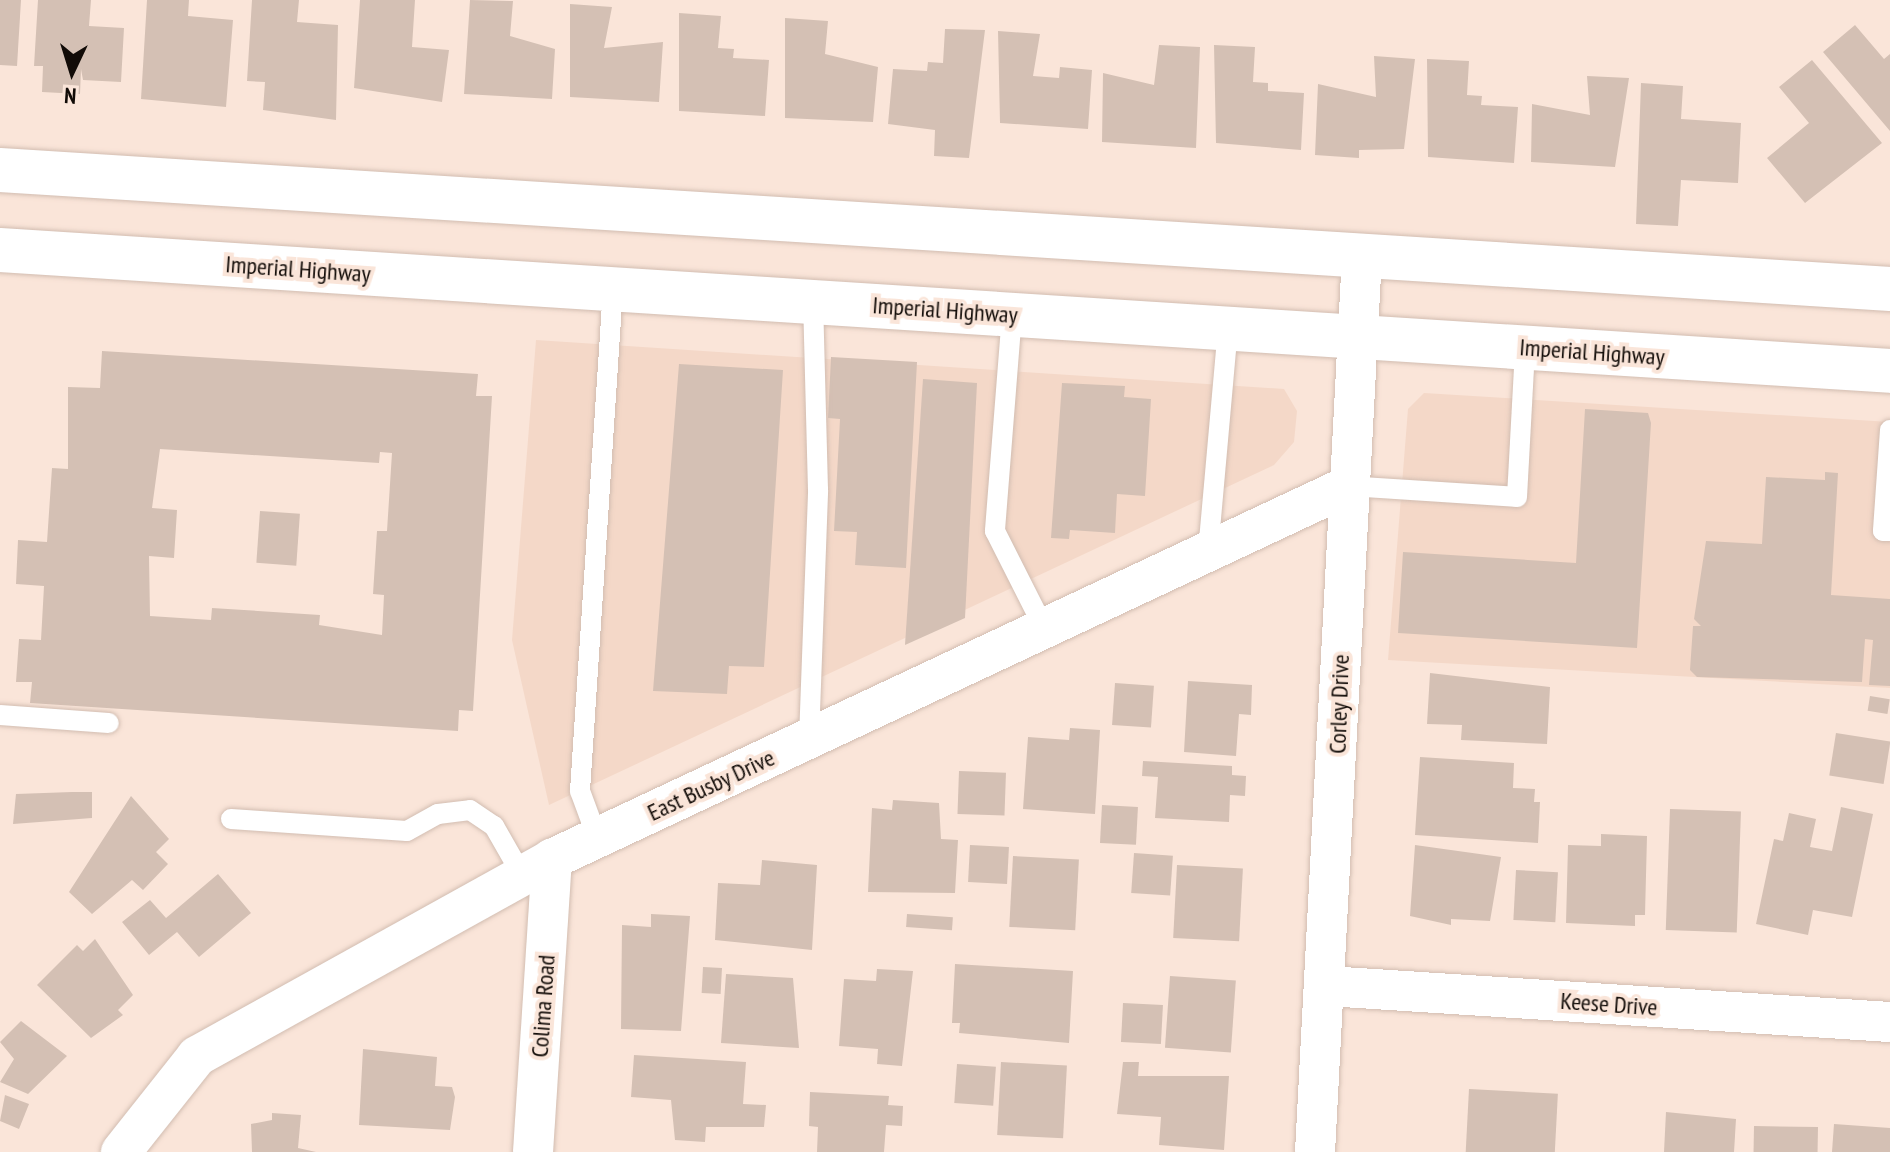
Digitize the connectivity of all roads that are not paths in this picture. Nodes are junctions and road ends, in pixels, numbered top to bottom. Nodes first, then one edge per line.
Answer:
1 (0, 170) edge
2 (0, 250) edge
3 (1362, 255) junction
4 (613, 289) junction
5 (1890, 289) edge
6 (813, 302) junction
7 (1012, 314) junction
8 (1228, 328) junction
9 (1356, 336) junction
10 (1525, 348) junction
11 (1890, 371) edge
12 (1890, 430) edge
13 (1348, 486) junction
14 (1890, 531) edge
15 (1208, 552) junction
16 (1044, 628) junction
17 (0, 715) edge
18 (109, 723) dead end
19 (809, 739) junction
20 (231, 819) dead end
21 (597, 837) junction
22 (537, 867) junction
23 (1327, 986) junction
24 (1890, 1022) edge
25 (121, 1152) edge
26 (533, 1152) edge
27 (1315, 1152) edge

1 - 3 main road
2 - 4 main road, Imperial Highway
3 - 5 main road
3 - 9 street, Corley Drive
4 - 6 main road, Imperial Highway
4 - 21 lane
6 - 7 main road, Imperial Highway
6 - 19 lane
7 - 8 main road, Imperial Highway
7 - 16 lane
8 - 9 main road, Imperial Highway
8 - 15 lane
9 - 10 main road, Imperial Highway
9 - 13 street, Corley Drive
10 - 11 main road, Imperial Highway
10 - 13 lane
12 - 14 lane
13 - 15 street, East Busby Drive
13 - 23 street, Corley Drive
15 - 16 street, East Busby Drive
16 - 19 street, East Busby Drive
17 - 18 lane
19 - 21 street, East Busby Drive
20 - 22 lane
21 - 22 street, East Busby Drive
22 - 25 street, East Busby Drive
22 - 26 street, Colima Road
23 - 24 street, Keese Drive
23 - 27 street, Corley Drive

